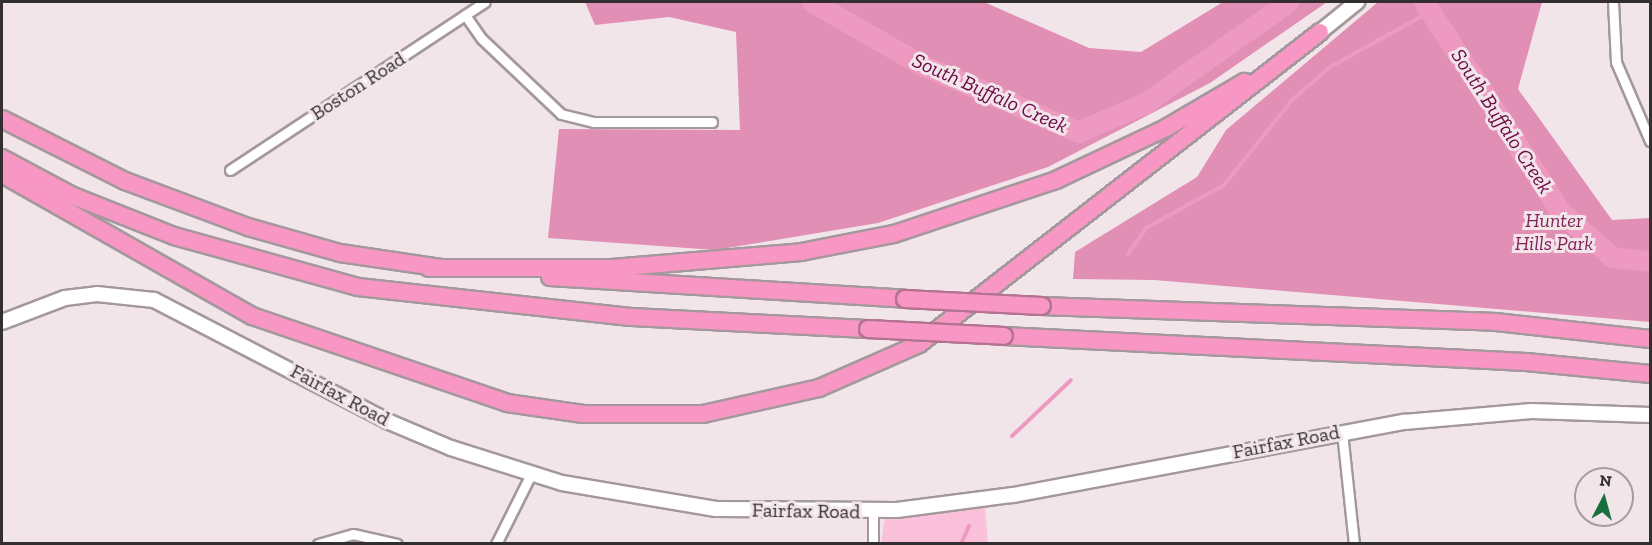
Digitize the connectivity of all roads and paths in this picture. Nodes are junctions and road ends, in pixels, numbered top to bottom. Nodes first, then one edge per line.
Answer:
1 (485, 2) edge
2 (1357, 2) edge
3 (1613, 2) edge
4 (465, 15) junction
5 (1320, 32) junction
6 (2, 119) edge
7 (712, 122) dead end
8 (1650, 141) edge
9 (2, 158) edge
10 (230, 170) dead end
11 (2, 174) edge
12 (429, 268) junction
13 (2, 322) edge
14 (1650, 339) edge
15 (1650, 374) edge
16 (1650, 414) edge
17 (1342, 432) junction
18 (531, 474) junction
19 (873, 512) junction
20 (318, 543) edge
21 (397, 543) edge
22 (496, 543) edge
23 (873, 543) edge
24 (1354, 543) edge

1 - 4 street, Boston Road
2 - 5 street
3 - 8 street
4 - 7 street
4 - 10 street, Boston Road
5 - 11 highway
5 - 12 highway
6 - 12 highway
9 - 15 highway, bridge
12 - 14 highway, bridge
13 - 18 street, Fairfax Road
16 - 17 street, Fairfax Road
17 - 19 street, Fairfax Road
17 - 24 street
18 - 19 street, Fairfax Road
18 - 22 street
19 - 23 street
20 - 21 street

